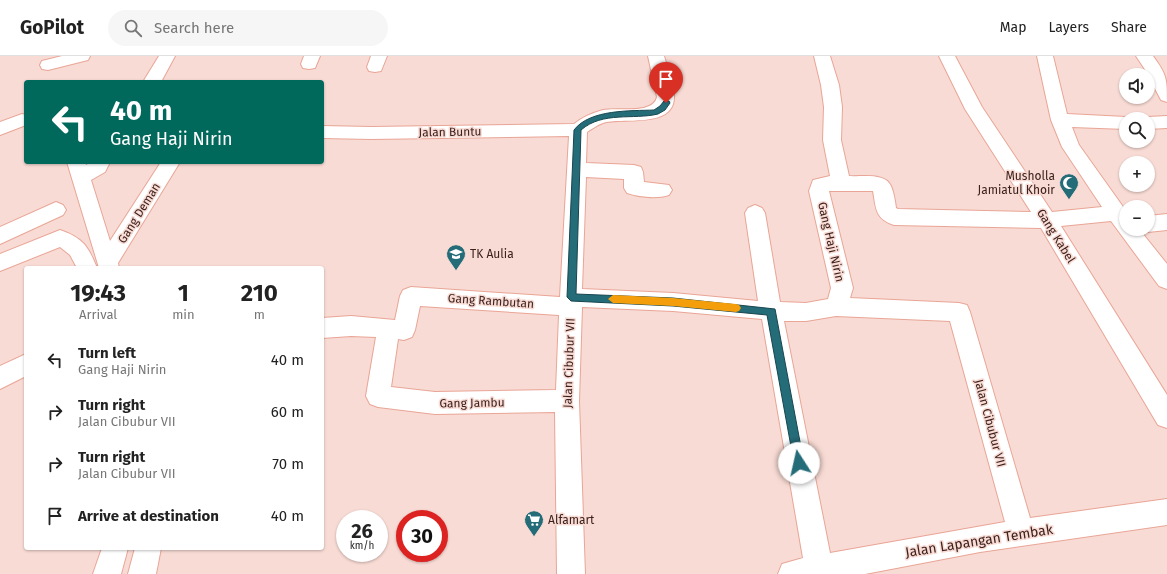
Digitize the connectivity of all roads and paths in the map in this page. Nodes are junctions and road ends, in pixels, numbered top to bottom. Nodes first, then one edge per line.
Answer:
1 (82, 56) edge
2 (167, 56) edge
3 (656, 56) edge
4 (822, 56) edge
5 (947, 56) edge
6 (1045, 56) edge
7 (1144, 56) edge
8 (46, 61) edge
9 (52, 80) edge
10 (153, 80) edge
11 (1167, 96) edge
12 (22, 120) dead end
13 (1060, 120) junction
14 (1167, 122) edge
15 (1119, 123) edge
16 (1155, 123) edge
17 (0, 129) edge
18 (578, 130) junction
19 (324, 132) edge
20 (100, 164) edge
21 (170, 164) edge
22 (78, 169) edge
23 (577, 170) junction
24 (841, 184) junction
25 (662, 190) dead end
26 (56, 210) dead end
27 (755, 212) dead end
28 (1119, 217) edge
29 (1047, 220) junction
30 (1167, 222) edge
31 (1155, 223) edge
32 (1119, 224) edge
33 (0, 236) edge
34 (1133, 236) edge
35 (0, 263) edge
36 (86, 266) edge
37 (108, 266) edge
38 (1167, 280) edge
39 (571, 302) junction
40 (836, 307) junction
41 (771, 312) junction
42 (324, 328) edge
43 (388, 329) junction
44 (24, 365) edge
45 (0, 378) edge
46 (567, 401) junction
47 (1167, 416) edge
48 (1167, 512) edge
49 (1021, 533) junction
50 (114, 550) edge
51 (148, 550) edge
52 (819, 569) junction
53 (107, 574) edge
54 (142, 574) edge
55 (571, 574) edge
56 (792, 574) edge

1 - 8 street
2 - 10 street
3 - 18 street
4 - 24 street
5 - 29 street, Gang Kabel
6 - 13 street
7 - 11 street
8 - 9 street
12 - 17 street
13 - 15 street
13 - 28 street
14 - 16 street
18 - 19 street, Jalan Buntu
18 - 23 street, Jalan Cibubur VII
20 - 22 street
21 - 37 street, Gang Deman
22 - 37 street
23 - 25 street
23 - 39 street, Jalan Cibubur VII
24 - 29 street, Gang Haji Nirin
24 - 40 street, Gang Haji Nirin
26 - 33 street
27 - 41 street
29 - 32 street
29 - 47 street, Gang Kabel
30 - 31 street
34 - 38 street
35 - 36 street
39 - 41 street
39 - 43 street, Gang Rambutan
39 - 46 street, Jalan Cibubur VII
40 - 41 street
40 - 49 street, Jalan Cibubur VII
41 - 52 street
42 - 43 street
43 - 46 street, Gang Jambu
44 - 45 street
46 - 55 street, Jalan Cibubur VII
48 - 49 street, Jalan Lapangan Tembak
49 - 52 street, Jalan Lapangan Tembak
50 - 53 street
51 - 54 street
52 - 56 street, Jalan Lapangan Tembak

